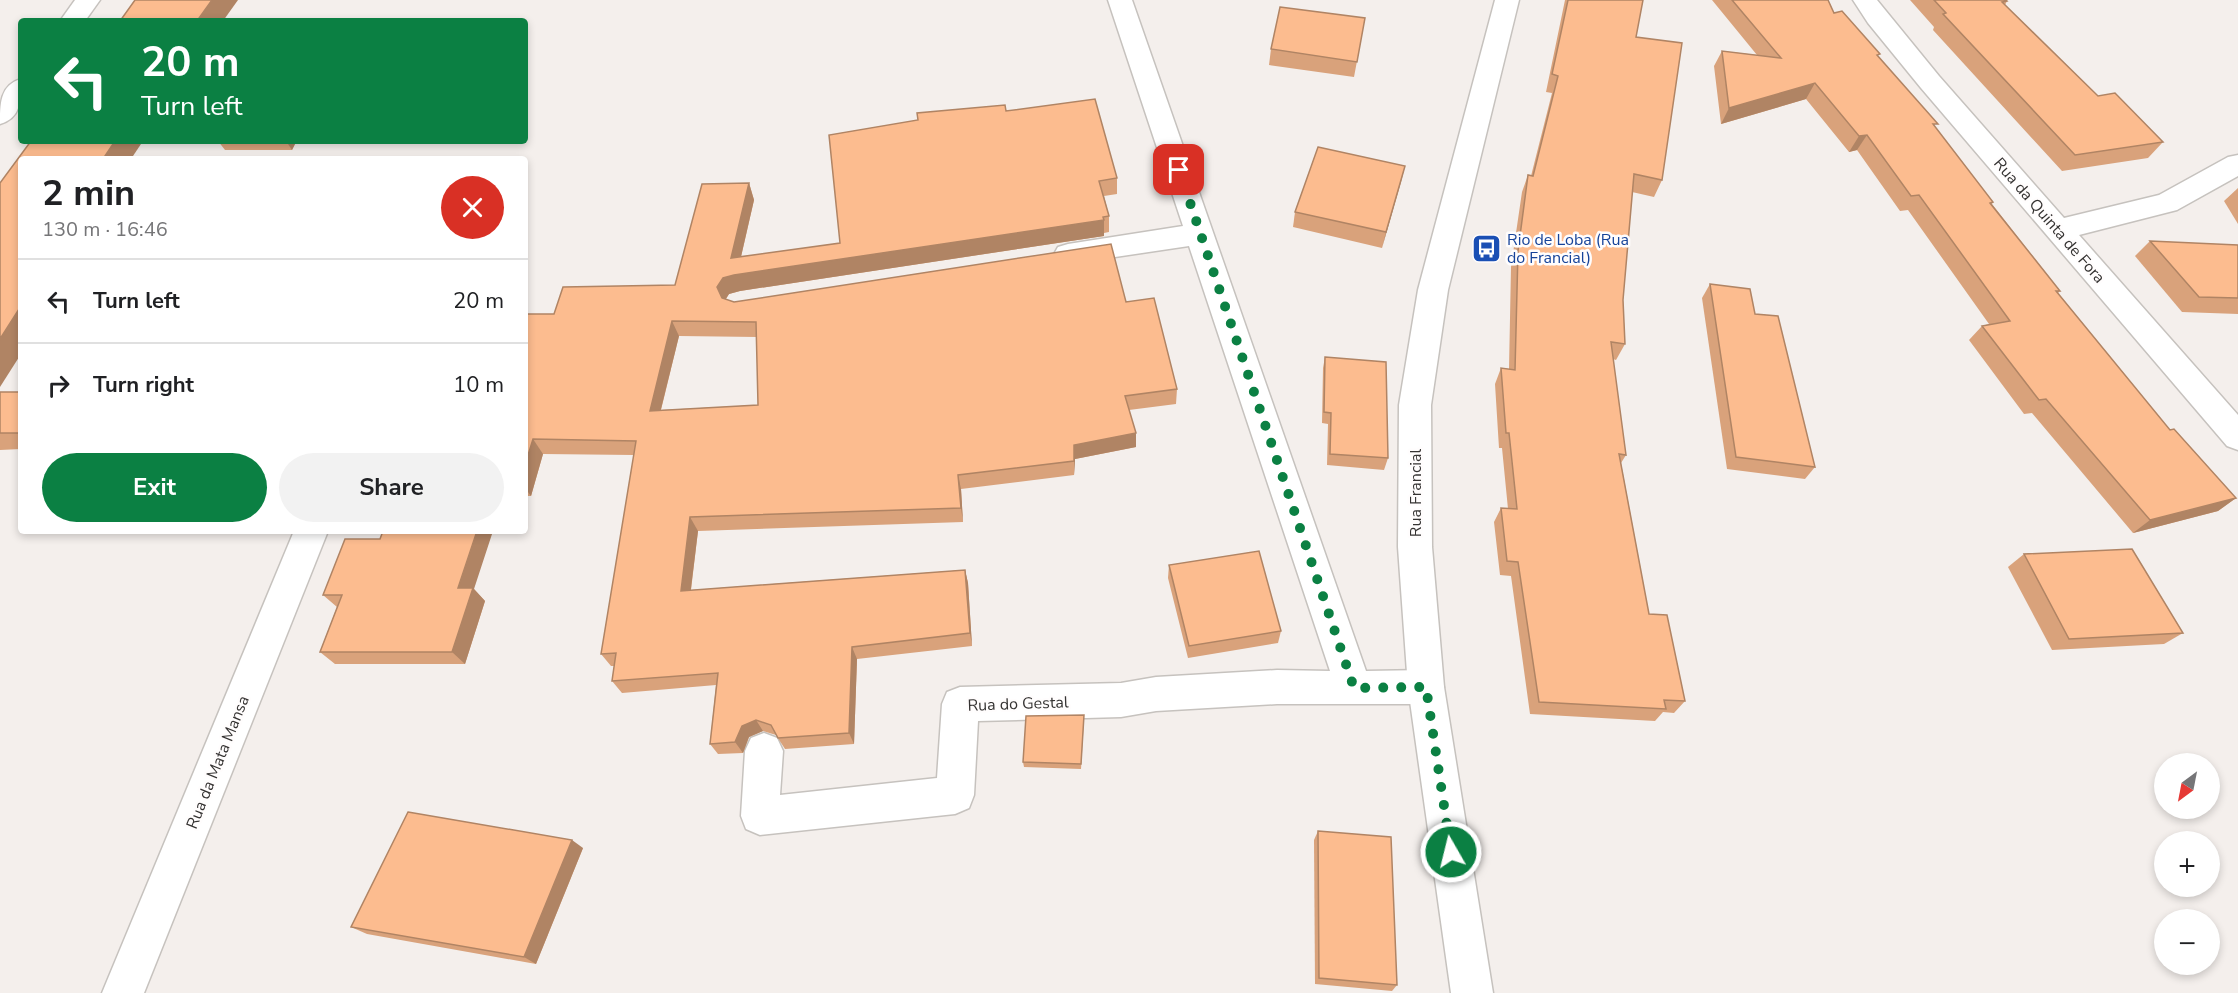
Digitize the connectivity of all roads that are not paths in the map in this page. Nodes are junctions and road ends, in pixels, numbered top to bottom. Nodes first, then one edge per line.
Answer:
1 (88, 0) edge
2 (1120, 0) edge
3 (1507, 0) edge
4 (1865, 0) edge
5 (74, 18) edge
6 (18, 91) edge
7 (0, 115) edge
8 (2238, 164) edge
9 (2058, 230) junction
10 (1201, 234) junction
11 (1047, 258) edge
12 (2238, 437) edge
13 (310, 534) edge
14 (1426, 687) junction
15 (1354, 688) junction
16 (764, 751) dead end
17 (123, 993) edge
18 (1472, 993) edge

1 - 5 street
2 - 10 street
3 - 14 street, Rua Francial
4 - 9 street, Rua da Quinta de Fora
6 - 7 street
8 - 9 street
9 - 12 street, Rua da Quinta de Fora
10 - 11 street
10 - 15 street
13 - 17 street, Rua da Mata Mansa
14 - 15 street
14 - 18 street, Rua Francial
15 - 16 street, Rua do Gestal

